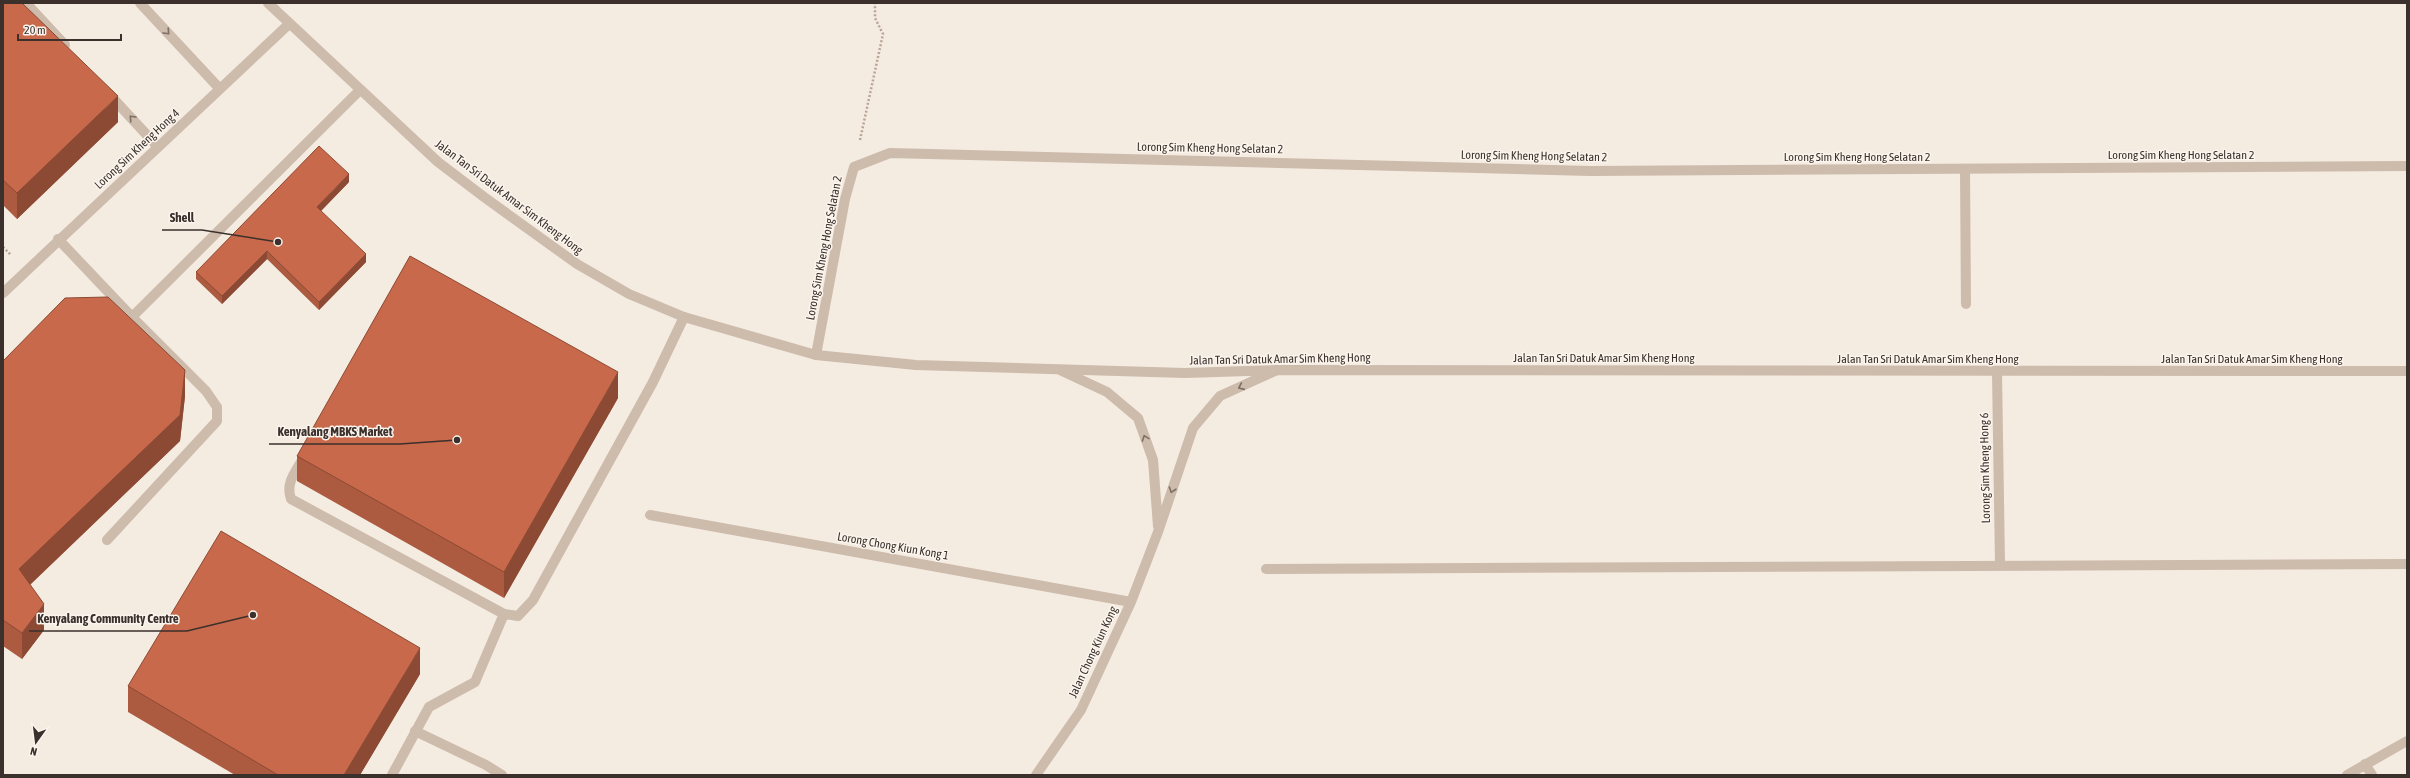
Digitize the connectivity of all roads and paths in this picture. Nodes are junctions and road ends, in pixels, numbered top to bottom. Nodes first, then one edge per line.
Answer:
1 (26, 3) edge
2 (140, 3) edge
3 (268, 3) edge
4 (875, 3) edge
5 (289, 24) junction
6 (73, 55) edge
7 (100, 84) edge
8 (220, 89) junction
9 (360, 90) junction
10 (158, 147) junction
11 (2407, 166) edge
12 (854, 167) junction
13 (1965, 169) junction
14 (58, 239) junction
15 (3, 293) edge
16 (1966, 304) dead end
17 (132, 317) junction
18 (684, 317) junction
19 (816, 355) junction
20 (1060, 370) junction
21 (1277, 370) junction
22 (2407, 371) edge
23 (1997, 372) junction
24 (309, 448) edge
25 (650, 515) dead end
26 (1158, 532) junction
27 (107, 540) dead end
28 (2000, 564) junction
29 (2407, 564) edge
30 (1266, 569) dead end
31 (1131, 602) junction
32 (504, 614) junction
33 (416, 731) junction
34 (2407, 740) edge
35 (2365, 764) junction
36 (392, 775) edge
37 (502, 775) edge
38 (1036, 775) edge
39 (2347, 775) edge
40 (2372, 775) edge

1 - 6 street
2 -> 8 street
3 - 5 street, Jalan Tan Sri Datuk Amar Sim Kheng Hong
4 - 12 path
5 - 8 street, Lorong Sim Kheng Hong 4
5 - 9 street, Jalan Tan Sri Datuk Amar Sim Kheng Hong
10 -> 7 street
8 - 10 street, Lorong Sim Kheng Hong 4
9 - 17 street
9 - 18 street, Jalan Tan Sri Datuk Amar Sim Kheng Hong
10 - 14 street, Lorong Sim Kheng Hong 4
11 - 13 street, Lorong Sim Kheng Hong Selatan 2
12 - 13 street, Lorong Sim Kheng Hong Selatan 2
12 - 19 street, Lorong Sim Kheng Hong Selatan 2
13 - 16 street
14 - 15 street, Lorong Sim Kheng Hong 4
14 - 17 street
17 - 27 street
18 - 19 street, Jalan Tan Sri Datuk Amar Sim Kheng Hong
18 - 32 street
19 - 20 street, Jalan Tan Sri Datuk Amar Sim Kheng Hong
20 - 21 street, Jalan Tan Sri Datuk Amar Sim Kheng Hong
26 -> 20 street, Jalan Chong Kiun Kong
21 - 23 street, Jalan Tan Sri Datuk Amar Sim Kheng Hong
21 -> 26 street, Jalan Chong Kiun Kong
22 - 23 street, Jalan Tan Sri Datuk Amar Sim Kheng Hong
23 - 28 street, Lorong Sim Kheng Hong 6
24 - 32 street
25 - 31 street, Lorong Chong Kiun Kong 1
26 - 31 street, Jalan Chong Kiun Kong
28 - 29 street
28 - 30 street
31 - 38 street, Jalan Chong Kiun Kong
32 - 33 street
33 - 36 street
33 - 37 street
34 - 35 street
35 - 39 street
35 - 40 street

